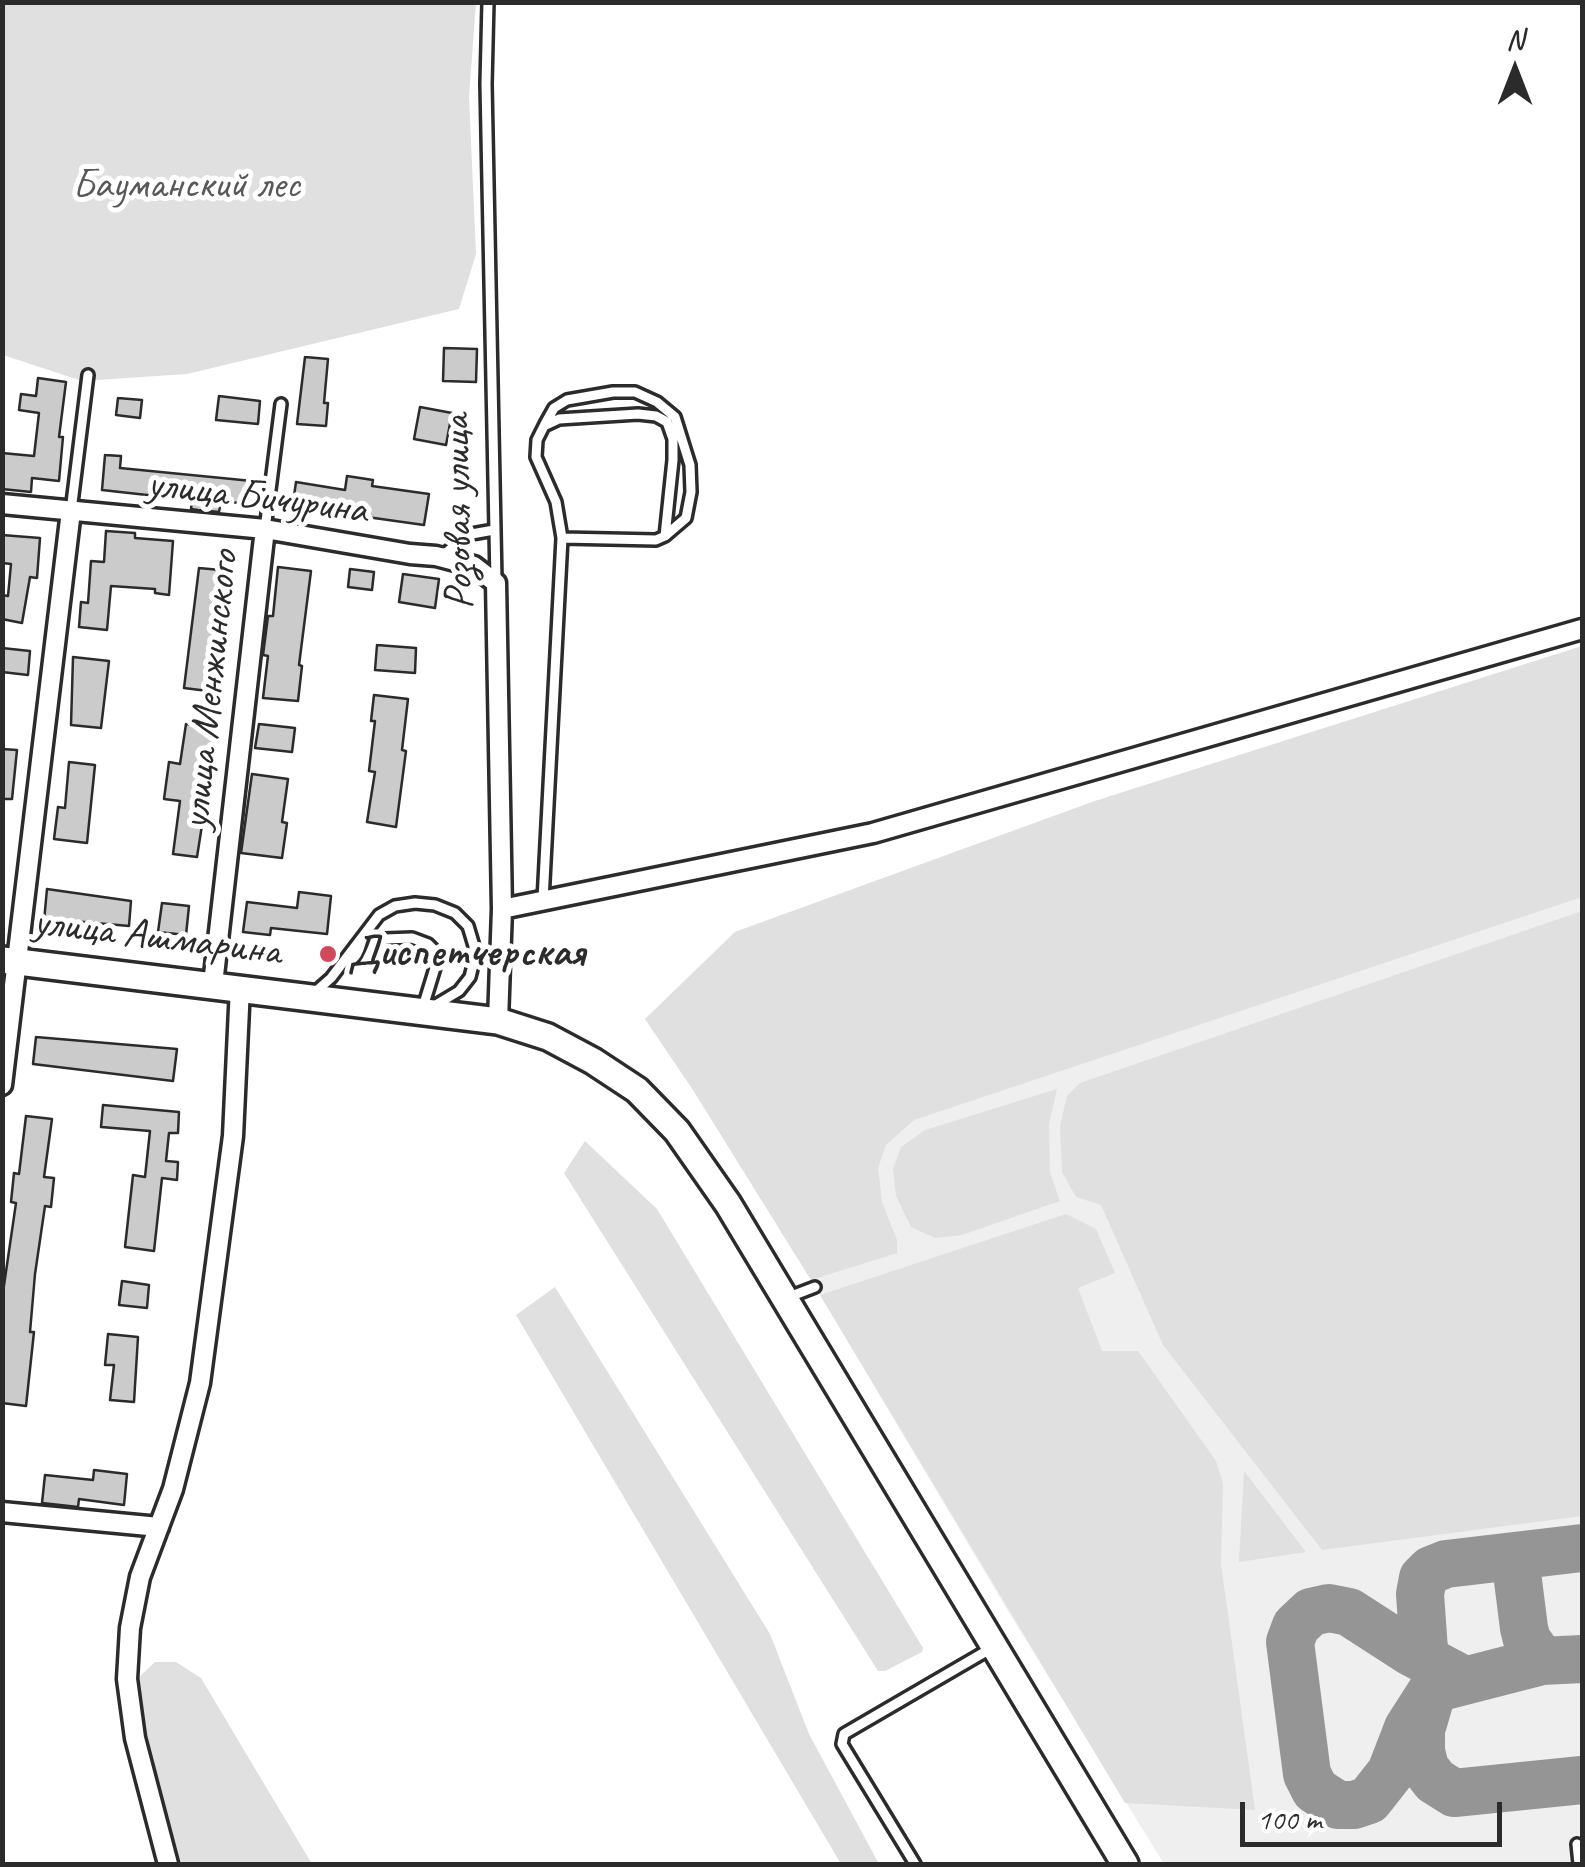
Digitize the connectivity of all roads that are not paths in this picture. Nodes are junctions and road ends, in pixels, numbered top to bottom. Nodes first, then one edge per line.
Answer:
1 (488, 2) edge
2 (88, 374) dead end
3 (281, 404) dead end
4 (671, 420) junction
5 (544, 426) junction
6 (2, 504) edge
7 (71, 511) junction
8 (265, 529) junction
9 (494, 530) junction
10 (665, 536) junction
11 (562, 538) junction
12 (436, 556) junction
13 (496, 583) junction
14 (1582, 629) edge
15 (543, 900) junction
16 (502, 908) junction
17 (10, 961) edge
18 (342, 962) junction
19 (213, 984) junction
20 (240, 987) junction
21 (310, 996) junction
22 (422, 1010) junction
23 (498, 1021) junction
24 (2, 1084) edge
25 (815, 1287) dead end
26 (784, 1299) junction
27 (2, 1512) edge
28 (159, 1527) junction
29 (992, 1648) junction
30 (1576, 1844) dead end
31 (167, 1864) edge
32 (914, 1864) edge
33 (1125, 1864) edge
34 (1579, 1864) edge

1 - 9 lane, Розовая улица
2 - 7 lane
3 - 8 lane, улица Менжинского
4 - 5 lane
4 - 5 lane
4 - 10 lane
4 - 10 lane
5 - 11 lane
6 - 7 street, улица Бичурина
7 - 8 street, улица Бичурина
7 - 17 street
8 - 12 street, улица Бичурина
8 - 19 street, улица Менжинского
9 - 12 lane
9 - 13 lane, Розовая улица
10 - 11 lane
11 - 15 lane
12 - 13 street, улица Бичурина
13 - 16 street, Розовая улица
14 - 15 street
15 - 16 street
16 - 23 street, Розовая улица
17 - 19 street, улица Ашмарина
17 - 24 street
18 - 21 lane
18 - 22 lane
18 - 22 lane
19 - 20 street, улица Ашмарина
20 - 21 street, улица Ашмарина
20 - 28 street
21 - 22 street, улица Ашмарина
22 - 23 street, улица Ашмарина
23 - 26 street, улица Ашмарина
25 - 26 lane
26 - 29 street, улица Ашмарина
27 - 28 street
28 - 31 street
29 - 32 lane
29 - 33 street, улица Ашмарина
30 - 34 lane

